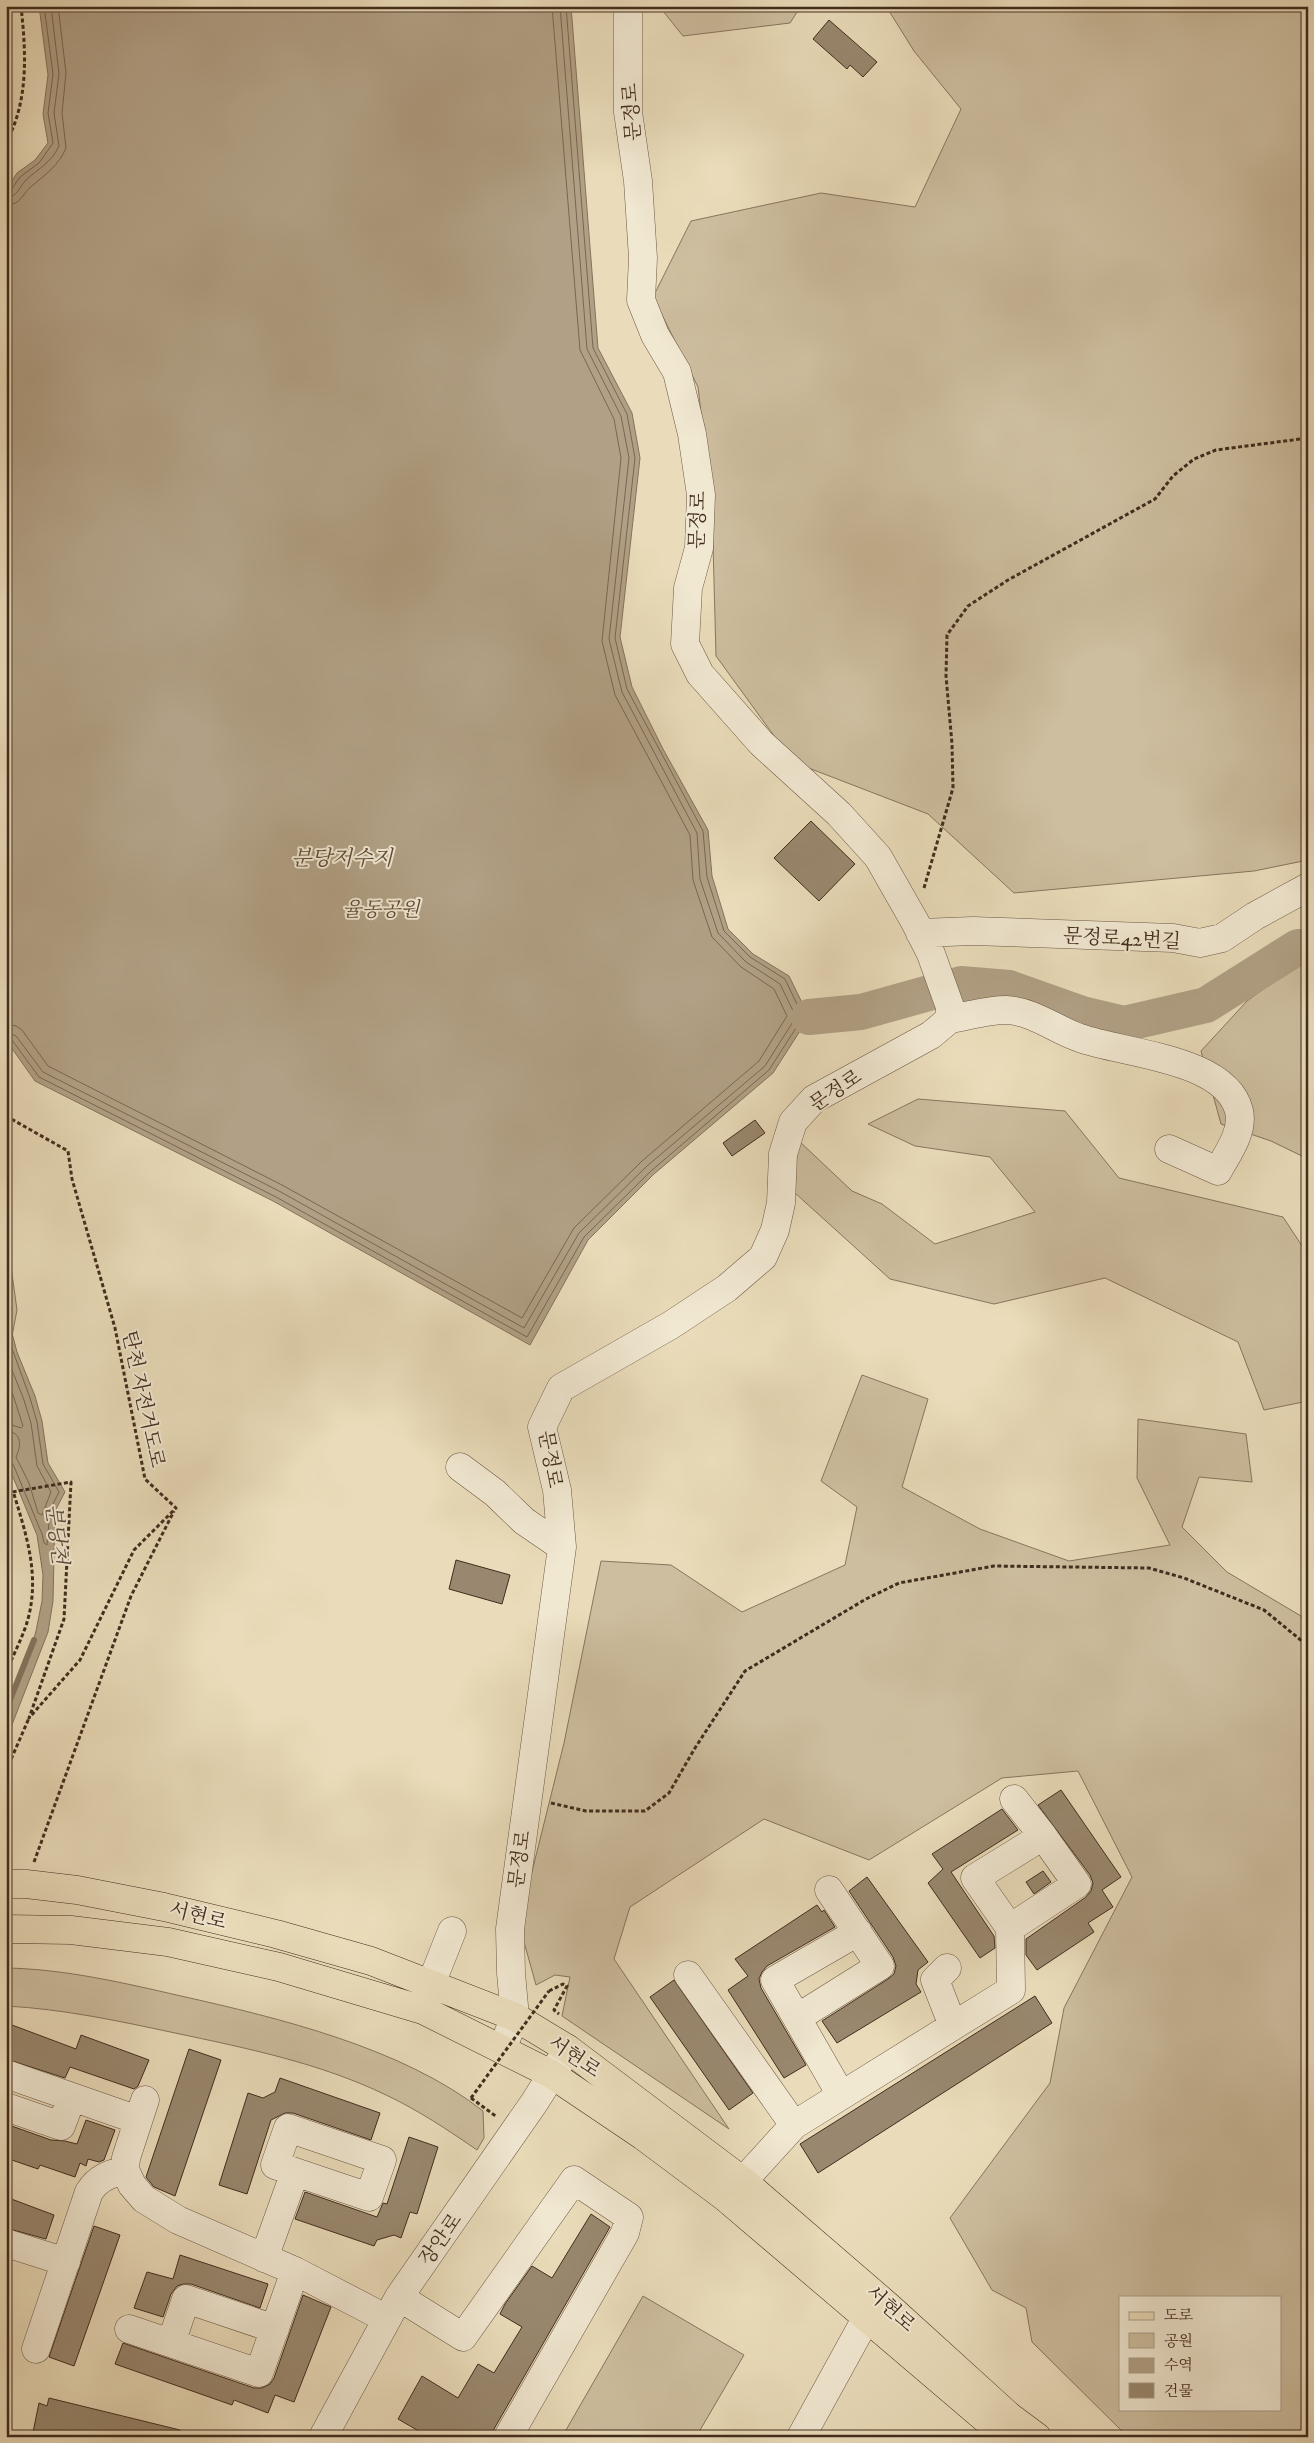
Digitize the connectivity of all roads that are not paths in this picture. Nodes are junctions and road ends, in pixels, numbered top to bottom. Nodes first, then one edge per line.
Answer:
1 (628, 6) edge
2 (1308, 887) edge
3 (922, 936) junction
4 (950, 1013) junction
5 (1168, 1149) dead end
6 (460, 1467) dead end
7 (562, 1547) junction
8 (1014, 1799) dead end
9 (1043, 1836) junction
10 (16, 1884) edge
11 (829, 1890) dead end
12 (1010, 1928) junction
13 (6, 1929) edge
14 (452, 1931) dead end
15 (858, 1932) junction
16 (947, 1968) dead end
17 (688, 1976) dead end
18 (431, 1984) junction
19 (515, 2017) junction
20 (797, 2018) junction
21 (952, 2026) junction
22 (502, 2049) junction
23 (568, 2049) junction
24 (6, 2074) edge
25 (552, 2074) junction
26 (842, 2095) junction
27 (72, 2097) junction
28 (6, 2107) edge
29 (794, 2125) junction
30 (125, 2170) junction
31 (295, 2172) dead end
32 (744, 2181) junction
33 (6, 2242) edge
34 (264, 2258) junction
35 (66, 2262) junction
36 (295, 2272) junction
37 (393, 2308) junction
38 (868, 2317) junction
39 (130, 2329) dead end
40 (275, 2329) junction
41 (171, 2343) junction
42 (36, 2349) dead end
43 (323, 2437) edge
44 (508, 2437) edge
45 (801, 2437) edge
46 (1007, 2437) edge
47 (1037, 2437) edge

1 - 3 street, 문정로
2 - 3 street, 문정로42번길
3 - 4 street, 문정로
4 - 5 street
4 - 7 street, 문정로
6 - 7 street
7 - 19 street, 문정로
8 - 9 street
9 - 12 street
9 - 12 street
10 - 18 main road, 서현로
11 - 15 street
12 - 21 street
13 - 22 main road, 서현로
14 - 18 street
15 - 20 street
15 - 20 street
16 - 21 street
17 - 29 street
18 - 19 main road, 서현로
19 - 22 street, 문정로
19 - 23 main road, 서현로
20 - 26 street
21 - 26 street
22 - 25 main road, 서현로
23 - 25 street, 장안로
23 - 32 main road, 서현로
24 - 27 street
25 - 37 street, 장안로
25 - 38 main road, 서현로
26 - 29 street
27 - 28 street
27 - 30 street
29 - 32 street
30 - 34 street
30 - 35 street
31 - 34 street
32 - 47 main road, 서현로
33 - 35 street
34 - 36 street
35 - 42 street
36 - 37 street
36 - 40 street
37 - 43 street, 장안로
37 - 44 street
38 - 45 street
38 - 46 main road, 서현로
39 - 41 street
40 - 41 street
40 - 41 street

